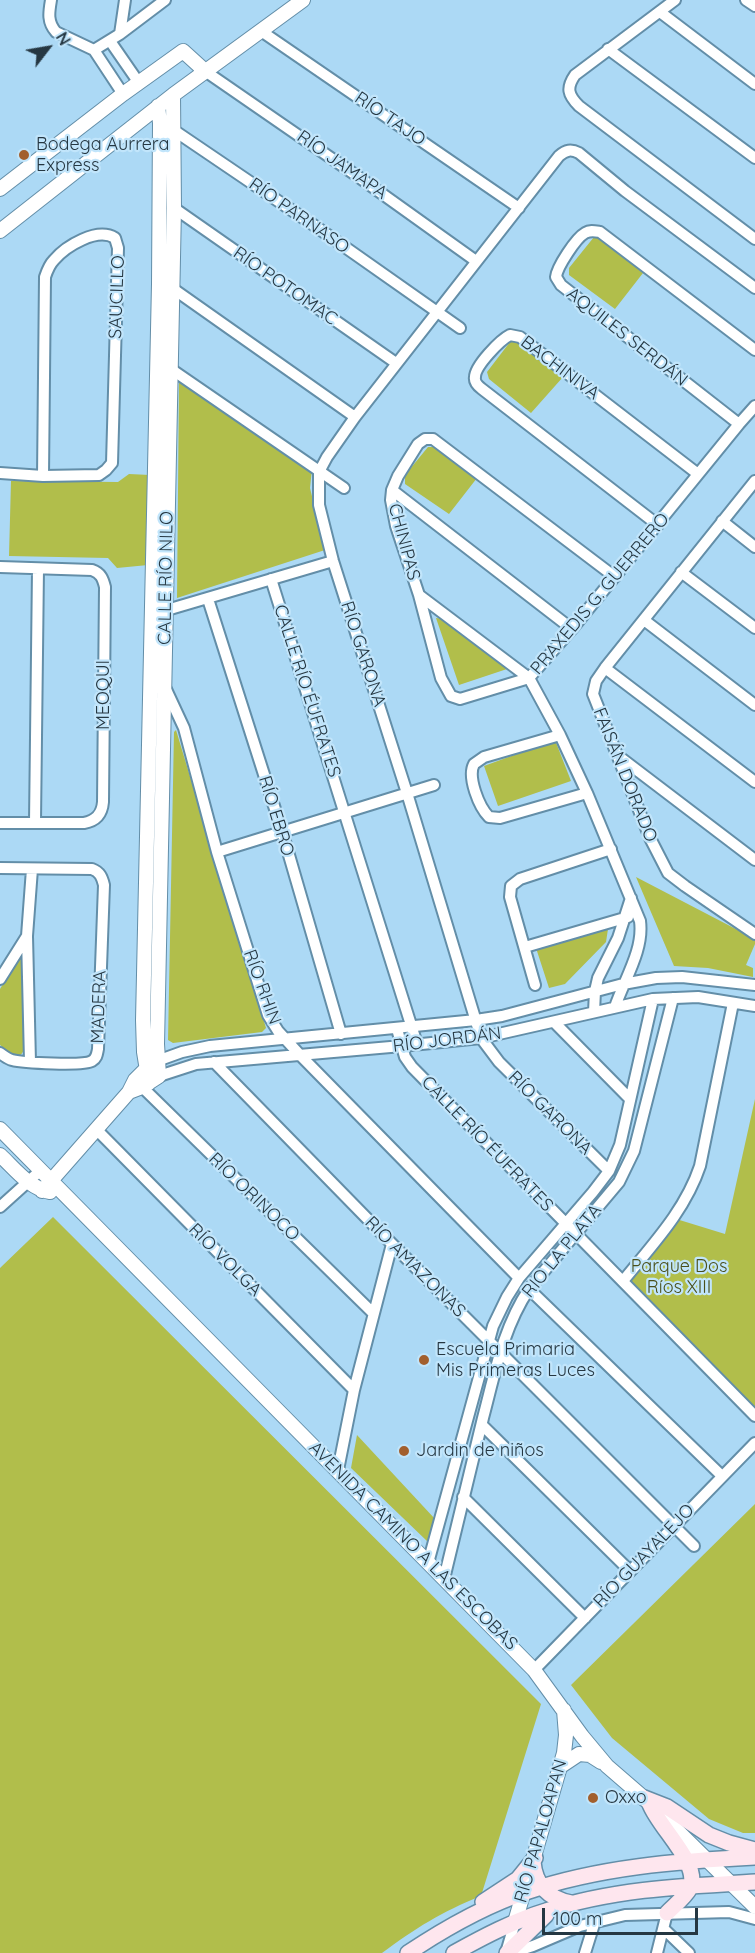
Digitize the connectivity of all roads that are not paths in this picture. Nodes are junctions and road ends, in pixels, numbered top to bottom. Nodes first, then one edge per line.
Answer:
1 (51, 0) edge
2 (125, 0) edge
3 (165, 0) edge
4 (303, 0) edge
5 (675, 0) edge
6 (746, 0) edge
7 (755, 6) edge
8 (660, 12) junction
9 (261, 31) junction
10 (115, 38) junction
11 (608, 49) junction
12 (94, 50) junction
13 (205, 71) junction
14 (139, 82) junction
15 (755, 84) edge
16 (123, 94) junction
17 (172, 95) junction
18 (158, 106) junction
19 (160, 123) junction
20 (174, 129) junction
21 (755, 158) edge
22 (0, 189) edge
23 (174, 208) junction
24 (519, 208) junction
25 (0, 231) edge
26 (755, 239) edge
27 (477, 261) junction
28 (172, 288) junction
29 (755, 288) edge
30 (436, 312) junction
31 (459, 328) dead end
32 (755, 350) edge
33 (157, 360) junction
34 (396, 363) junction
35 (171, 369) junction
36 (755, 406) edge
37 (355, 417) junction
38 (739, 424) junction
39 (319, 472) junction
40 (0, 473) edge
41 (698, 474) junction
42 (43, 476) junction
43 (755, 481) edge
44 (344, 488) dead end
45 (392, 490) junction
46 (722, 521) junction
47 (658, 525) junction
48 (755, 547) edge
49 (333, 561) junction
50 (0, 567) edge
51 (38, 569) junction
52 (681, 572) junction
53 (615, 576) junction
54 (271, 579) junction
55 (419, 595) junction
56 (208, 599) junction
57 (159, 612) junction
58 (644, 620) junction
59 (755, 628) edge
60 (572, 629) junction
61 (605, 668) junction
62 (529, 678) junction
63 (163, 683) junction
64 (755, 705) edge
65 (560, 735) junction
66 (617, 755) junction
67 (755, 782) edge
68 (434, 785) dead end
69 (407, 793) junction
70 (586, 793) junction
71 (345, 812) junction
72 (35, 822) junction
73 (0, 823) edge
74 (282, 831) junction
75 (611, 849) junction
76 (217, 852) junction
77 (755, 860) edge
78 (0, 868) edge
79 (32, 869) junction
80 (631, 898) junction
81 (638, 914) junction
82 (624, 919) junction
83 (755, 934) edge
84 (27, 936) junction
85 (525, 947) junction
86 (0, 979) edge
87 (623, 984) junction
88 (535, 985) dead end
89 (755, 985) edge
90 (595, 991) junction
91 (673, 998) junction
92 (653, 999) junction
93 (733, 1003) junction
94 (755, 1005) edge
95 (615, 1007) junction
96 (594, 1012) junction
97 (476, 1020) junction
98 (554, 1022) junction
99 (412, 1027) junction
100 (397, 1029) junction
101 (341, 1034) junction
102 (285, 1038) junction
103 (481, 1038) junction
104 (417, 1044) junction
105 (402, 1046) junction
106 (0, 1053) edge
107 (300, 1054) junction
108 (30, 1062) junction
109 (214, 1062) junction
110 (151, 1065) junction
111 (143, 1084) junction
112 (630, 1099) junction
113 (0, 1128) edge
114 (96, 1130) junction
115 (0, 1155) edge
116 (41, 1170) junction
117 (609, 1171) junction
118 (28, 1182) junction
119 (47, 1186) junction
120 (0, 1207) edge
121 (565, 1224) junction
122 (575, 1234) junction
123 (392, 1244) junction
124 (519, 1278) junction
125 (623, 1281) junction
126 (530, 1289) junction
127 (373, 1313) junction
128 (489, 1341) junction
129 (500, 1352) junction
130 (354, 1390) junction
131 (755, 1416) edge
132 (482, 1425) junction
133 (755, 1443) edge
134 (338, 1470) junction
135 (722, 1476) junction
136 (463, 1497) junction
137 (673, 1526) junction
138 (694, 1546) dead end
139 (428, 1563) junction
140 (630, 1571) junction
141 (444, 1579) junction
142 (585, 1618) junction
143 (534, 1670) junction
144 (563, 1708) junction
145 (561, 1766) junction
146 (607, 1766) junction
147 (647, 1801) junction
148 (755, 1850) edge
149 (755, 1857) edge
150 (534, 1860) junction
151 (708, 1860) junction
152 (688, 1861) junction
153 (755, 1882) edge
154 (732, 1884) junction
155 (541, 1887) junction
156 (690, 1887) junction
157 (523, 1892) junction
158 (572, 1903) junction
159 (755, 1907) edge
160 (554, 1908) junction
161 (667, 1913) junction
162 (472, 1916) junction
163 (755, 1919) edge
164 (595, 1921) junction
165 (515, 1922) junction
166 (664, 1929) junction
167 (408, 1953) edge
168 (454, 1953) edge
169 (508, 1953) edge
170 (585, 1953) edge
171 (657, 1953) edge
172 (689, 1953) edge

1 - 12 street
2 - 10 street
3 - 10 street
4 - 9 street
5 - 8 street
6 - 7 street
8 - 11 street
8 - 15 street
9 - 13 street
9 - 24 street, RÍO TAJO
10 - 12 street
10 - 14 street
11 - 21 street
11 - 26 street
12 - 16 street
13 - 14 street
13 - 17 street
13 - 27 street, RÍO JAMAPA
14 - 16 street
16 - 22 street
17 - 18 street
17 - 20 street, CALLE RÍO NILO
18 - 19 street, CALLE RÍO NILO
18 - 25 street
19 - 20 street, RÍO PARNASO
19 - 33 street, CALLE RÍO NILO
20 - 23 street, CALLE RÍO NILO
20 - 30 street, RÍO PARNASO
23 - 28 street, CALLE RÍO NILO
23 - 34 street, RÍO POTOMAC
24 - 27 street
24 - 29 street
27 - 30 street
28 - 35 street, CALLE RÍO NILO
28 - 37 street
30 - 31 street, RÍO PARNASO
30 - 34 street
32 - 38 street, AQUILES SERDÁN
33 - 35 street
33 - 57 street, CALLE RÍO NILO
34 - 37 street
35 - 39 street
35 - 57 street, CALLE RÍO NILO
36 - 38 street, PRAXEDIS G. GUERRERO
37 - 39 street
38 - 41 street, PRAXEDIS G. GUERRERO
39 - 44 street
39 - 49 street, RÍO GARONA
40 - 42 street, SAUCILLO
41 - 47 street, PRAXEDIS G. GUERRERO
41 - 47 street, BACHINIVA
42 - 42 street, SAUCILLO
43 - 46 street, FAISÁN DORADO
45 - 53 street, CHINIPAS
45 - 55 street, CHINIPAS
45 - 60 street
46 - 48 street
46 - 52 street, FAISÁN DORADO
47 - 53 street, PRAXEDIS G. GUERRERO
49 - 54 street
49 - 69 street, RÍO GARONA
50 - 51 street, MEOQUI
51 - 72 street
51 - 72 street, MEOQUI
52 - 58 street, FAISÁN DORADO
52 - 59 street
53 - 60 street, PRAXEDIS G. GUERRERO
54 - 56 street
54 - 71 street, CALLE RÍO ÉUFRATES
55 - 62 street
55 - 62 street, CHINIPAS
56 - 57 street
56 - 74 street, RÍO EBRO
57 - 63 street, CALLE RÍO NILO
57 - 110 street, CALLE RÍO NILO
58 - 61 street, FAISÁN DORADO
58 - 64 street
60 - 62 street, PRAXEDIS G. GUERRERO
61 - 66 street, FAISÁN DORADO
61 - 67 street
62 - 65 street, PRAXEDIS G. GUERRERO
63 - 76 street, RÍO RHIN
63 - 110 street, CALLE RÍO NILO
65 - 70 street, PRAXEDIS G. GUERRERO
65 - 70 street
66 - 77 street
66 - 83 street, FAISÁN DORADO
68 - 69 street
69 - 71 street
69 - 97 street, RÍO GARONA
70 - 75 street, PRAXEDIS G. GUERRERO
71 - 74 street
71 - 99 street, CALLE RÍO ÉUFRATES
72 - 73 street, MEOQUI
74 - 76 street
74 - 101 street, RÍO EBRO
75 - 80 street, PRAXEDIS G. GUERRERO
75 - 85 street
76 - 102 street, RÍO RHIN
78 - 79 street, MADERA
79 - 84 street
79 - 108 street, MADERA
80 - 81 street, PRAXEDIS G. GUERRERO
80 - 82 street
81 - 82 street
81 - 87 street, PRAXEDIS G. GUERRERO
82 - 85 street
82 - 90 street
84 - 86 street
84 - 108 street
85 - 88 street
87 - 89 street
87 - 90 street
87 - 95 street, PRAXEDIS G. GUERRERO
90 - 96 street
90 - 97 street
91 - 92 street, RÍO JORDÁN
91 - 93 street, RÍO JORDÁN
91 - 122 street, RIO LA PLATA
92 - 95 street, RÍO JORDÁN
92 - 112 street, RIO LA PLATA
93 - 94 street, RÍO JORDÁN
93 - 125 street
95 - 96 street, RÍO JORDÁN
96 - 98 street, RÍO JORDÁN
97 - 99 street
97 - 103 street, RÍO GARONA
98 - 103 street, RÍO JORDÁN
98 - 112 street
99 - 100 street
99 - 104 street, CALLE RÍO ÉUFRATES
100 - 101 street
100 - 105 street, CALLE RÍO ÉUFRATES
101 - 102 street
102 - 107 street, RÍO RHIN
102 - 110 street
103 - 104 street, RÍO JORDÁN
103 - 117 street, RÍO GARONA
104 - 105 street, RÍO JORDÁN
105 - 107 street, RÍO JORDÁN
105 - 121 street, CALLE RÍO ÉUFRATES
106 - 108 street
107 - 109 street, RÍO JORDÁN
107 - 124 street, RÍO RHIN
109 - 111 street, RÍO JORDÁN
109 - 123 street, RÍO AMAZONAS
110 - 111 street, CALLE RÍO NILO
111 - 114 street
111 - 127 street, RÍO ORINOCO
112 - 117 street, RIO LA PLATA
113 - 116 street
114 - 119 street
114 - 130 street, RÍO VOLGA
115 - 118 street, AVENIDA CAMINO A LAS ESCOBAS
116 - 118 street
116 - 119 street
117 - 121 street, RIO LA PLATA
118 - 119 street, AVENIDA CAMINO A LAS ESCOBAS
118 - 120 street
119 - 134 street, AVENIDA CAMINO A LAS ESCOBAS
121 - 122 street, CALLE RÍO ÉUFRATES
121 - 124 street, RIO LA PLATA
122 - 125 street, CALLE RÍO ÉUFRATES
122 - 126 street, RIO LA PLATA
123 - 127 street
123 - 128 street, RÍO AMAZONAS
124 - 128 street, RIO LA PLATA
125 - 131 street, CALLE RÍO ÉUFRATES
126 - 129 street, RIO LA PLATA
126 - 135 street
127 - 130 street
128 - 129 street, RÍO AMAZONAS
128 - 139 street, RIO LA PLATA
129 - 132 street, RIO LA PLATA
129 - 137 street, RÍO AMAZONAS
130 - 134 street
132 - 136 street, RIO LA PLATA
132 - 140 street
133 - 135 street, RÍO GUAYALEJO
134 - 139 street, AVENIDA CAMINO A LAS ESCOBAS
135 - 137 street, RÍO GUAYALEJO
136 - 141 street, RIO LA PLATA
136 - 142 street
137 - 138 street, RÍO AMAZONAS
137 - 140 street, RÍO GUAYALEJO
139 - 141 street, AVENIDA CAMINO A LAS ESCOBAS
140 - 142 street, RÍO GUAYALEJO
141 - 143 street, AVENIDA CAMINO A LAS ESCOBAS
142 - 143 street, RÍO GUAYALEJO
143 - 144 street, AVENIDA CAMINO A LAS ESCOBAS
144 - 145 street, RÍO PAPALOAPAN
144 - 146 street, AVENIDA CAMINO A LAS ESCOBAS
145 - 146 street
145 - 150 street, RÍO PAPALOAPAN
146 - 147 street, AVENIDA CAMINO A LAS ESCOBAS
147 - 148 main road
147 - 151 street, AVENIDA CAMINO A LAS ESCOBAS
147 - 152 main road
149 - 151 main road
150 - 155 main road
150 - 157 street, RÍO PAPALOAPAN
150 - 162 main road
151 - 152 main road
151 - 154 street, AVENIDA CAMINO A LAS ESCOBAS
152 - 155 main road
152 - 156 main road
153 - 154 main road
154 - 156 main road
154 - 159 street, AVENIDA CAMINO A LAS ESCOBAS
155 - 157 main road
155 - 158 main road
156 - 158 main road
156 - 161 main road
157 - 162 main road
157 - 165 street, RÍO PAPALOAPAN
158 - 160 main road
160 - 165 main road
160 - 169 main road
161 - 163 street
161 - 164 street
161 - 166 street
162 - 167 main road
164 - 169 street
164 - 170 street
165 - 168 main road
165 - 169 street, RÍO PAPALOAPAN
166 - 171 street
166 - 172 street

